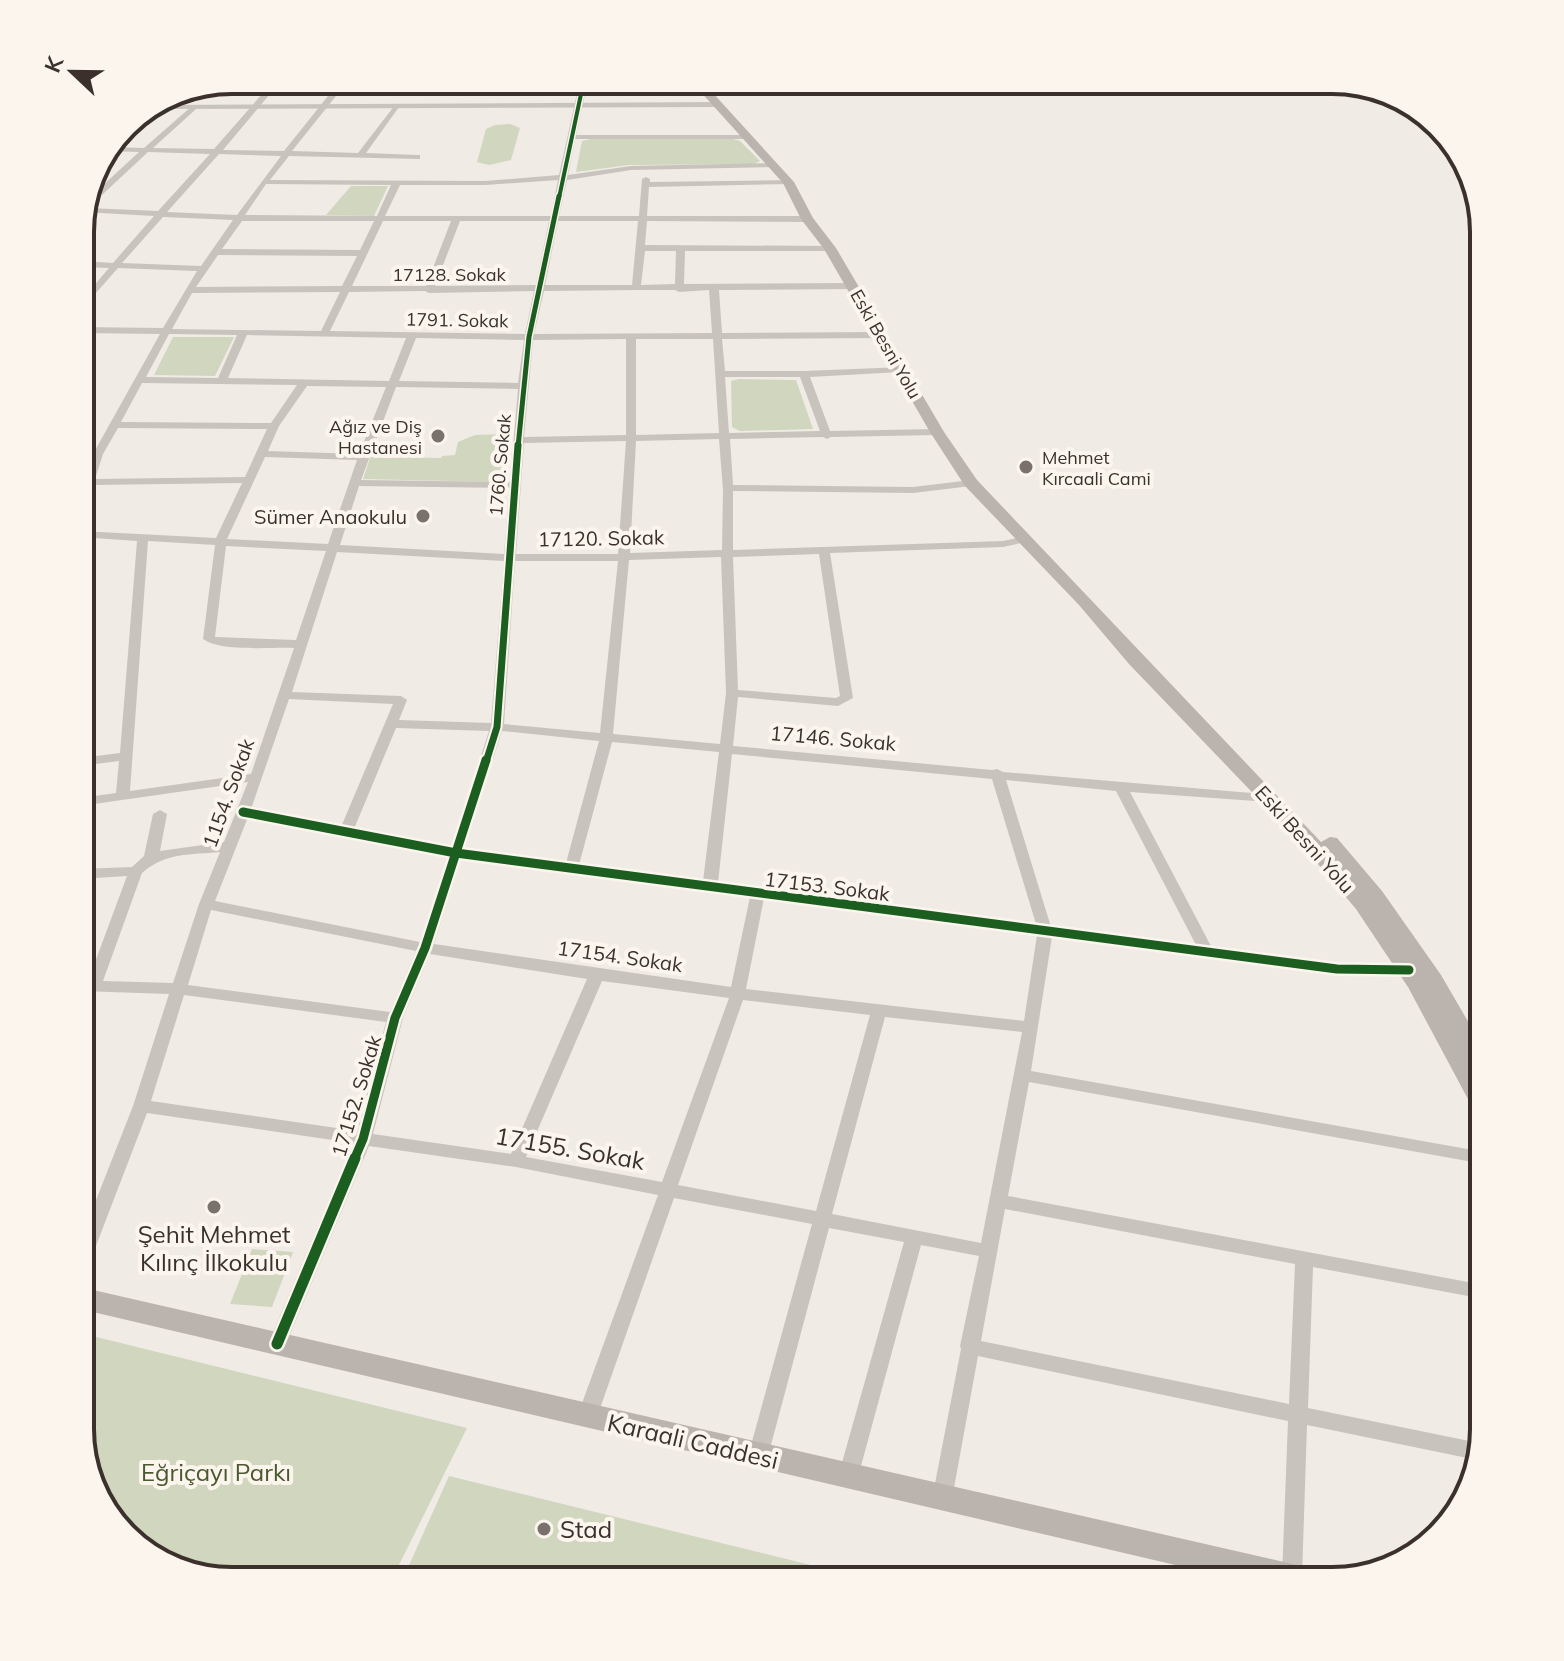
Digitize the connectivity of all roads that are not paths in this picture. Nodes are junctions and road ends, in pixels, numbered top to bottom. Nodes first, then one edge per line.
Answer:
1 (267, 94) edge
2 (332, 94) edge
3 (407, 94) edge
4 (507, 94) edge
5 (580, 94) edge
6 (707, 94) edge
7 (717, 105) junction
8 (397, 107) junction
9 (577, 107) junction
10 (172, 108) edge
11 (192, 108) junction
12 (256, 108) junction
13 (322, 108) junction
14 (501, 108) junction
15 (571, 137) junction
16 (748, 137) junction
17 (121, 150) edge
18 (145, 151) junction
19 (216, 153) junction
20 (285, 155) junction
21 (360, 156) junction
22 (417, 157) dead end
23 (774, 165) junction
24 (647, 167) junction
25 (562, 178) junction
26 (264, 182) junction
27 (788, 182) junction
28 (396, 184) junction
29 (645, 185) junction
30 (100, 193) edge
31 (97, 209) edge
32 (164, 214) junction
33 (238, 218) junction
34 (554, 218) junction
35 (641, 218) junction
36 (379, 219) junction
37 (807, 219) junction
38 (456, 220) junction
39 (643, 248) junction
40 (830, 248) junction
41 (681, 249) junction
42 (214, 252) junction
43 (361, 253) junction
44 (94, 265) edge
45 (114, 266) junction
46 (203, 269) junction
47 (853, 286) junction
48 (539, 289) junction
49 (636, 289) junction
50 (679, 289) junction
51 (714, 289) junction
52 (189, 290) junction
53 (429, 290) junction
54 (94, 291) edge
55 (342, 291) junction
56 (94, 330) edge
57 (166, 332) junction
58 (243, 333) junction
59 (324, 334) junction
60 (716, 334) junction
61 (631, 335) junction
62 (881, 335) junction
63 (412, 336) junction
64 (529, 337) junction
65 (900, 369) junction
66 (720, 374) junction
67 (804, 374) junction
68 (139, 380) junction
69 (222, 381) junction
70 (304, 383) junction
71 (391, 385) junction
72 (523, 386) junction
73 (115, 425) junction
74 (274, 426) junction
75 (937, 432) junction
76 (724, 435) junction
77 (827, 436) junction
78 (631, 438) junction
79 (521, 440) junction
80 (94, 454) edge
81 (98, 454) junction
82 (261, 454) junction
83 (363, 457) junction
84 (94, 465) edge
85 (249, 480) junction
86 (354, 483) junction
87 (971, 483) junction
88 (514, 485) junction
89 (728, 488) junction
90 (94, 489) edge
91 (94, 534) edge
92 (143, 536) junction
93 (1026, 539) junction
94 (221, 540) junction
95 (331, 547) junction
96 (824, 550) junction
97 (727, 553) junction
98 (624, 557) junction
99 (508, 558) junction
100 (1085, 601) junction
101 (301, 644) junction
102 (732, 693) junction
103 (283, 695) junction
104 (393, 724) junction
105 (497, 727) junction
106 (606, 738) junction
107 (727, 748) junction
108 (125, 756) junction
109 (94, 760) edge
110 (997, 773) junction
111 (257, 777) junction
112 (1121, 787) junction
113 (123, 796) junction
114 (1269, 798) junction
115 (94, 800) edge
116 (243, 812) junction
117 (160, 814) dead end
118 (347, 830) junction
119 (231, 846) junction
120 (456, 853) junction
121 (151, 858) junction
122 (571, 869) junction
123 (136, 871) junction
124 (94, 873) edge
125 (710, 887) junction
126 (758, 893) junction
127 (206, 904) junction
128 (1045, 930) junction
129 (425, 948) junction
130 (1206, 951) junction
131 (94, 970) edge
132 (1409, 970) junction
133 (597, 974) junction
134 (94, 986) edge
135 (180, 989) junction
136 (738, 993) junction
137 (879, 1011) junction
138 (395, 1018) junction
139 (1031, 1027) junction
140 (1470, 1046) edge
141 (1023, 1075) junction
142 (1470, 1082) edge
143 (141, 1106) junction
144 (363, 1139) junction
145 (1470, 1155) edge
146 (516, 1161) junction
147 (667, 1189) junction
148 (1000, 1201) junction
149 (821, 1220) junction
150 (94, 1228) edge
151 (914, 1238) junction
152 (988, 1251) junction
153 (1304, 1260) junction
154 (1470, 1290) edge
155 (94, 1301) edge
156 (277, 1344) junction
157 (969, 1346) junction
158 (1298, 1414) junction
159 (587, 1417) junction
160 (1468, 1450) edge
161 (758, 1456) junction
162 (848, 1477) junction
163 (942, 1499) junction
164 (1245, 1567) edge
165 (1299, 1567) edge

1 - 12 street
2 - 13 street
3 - 8 street
4 - 14 street
5 - 9 street, 1760. Sokak
6 - 7 main road, Eski Besni Yolu
7 - 9 street
7 - 16 main road, Eski Besni Yolu
8 - 13 street
8 - 14 street
8 - 21 street
9 - 14 street
9 - 15 street, 1760. Sokak
10 - 11 street
11 - 12 street
11 - 18 street
12 - 13 street
12 - 19 street
13 - 20 street
15 - 16 street
15 - 25 street, 1760. Sokak
16 - 23 main road, Eski Besni Yolu
17 - 18 street
18 - 19 street
18 - 30 street
19 - 20 street
19 - 32 street
20 - 21 street
20 - 26 street
21 - 22 street
23 - 24 street
23 - 27 main road, Eski Besni Yolu
24 - 25 street
24 - 29 street
25 - 28 street
25 - 34 street, 1760. Sokak
26 - 28 street
26 - 33 street
27 - 29 street
27 - 37 main road, Eski Besni Yolu
28 - 36 street
29 - 35 street
31 - 32 street
32 - 33 street
32 - 45 street
33 - 36 street
33 - 42 street
34 - 35 street
34 - 38 street
34 - 48 street, 1760. Sokak
35 - 37 street
35 - 39 street
36 - 38 street
36 - 43 street
37 - 40 main road, Eski Besni Yolu
38 - 53 street
39 - 41 street
39 - 49 street
40 - 41 street
40 - 47 main road, Eski Besni Yolu
41 - 50 street
42 - 43 street
42 - 46 street
43 - 55 street
44 - 45 street
45 - 46 street
45 - 54 street
46 - 52 street
47 - 51 street, 17128. Sokak
47 - 62 main road, Eski Besni Yolu
48 - 49 street, 17128. Sokak
48 - 53 street, 17128. Sokak
48 - 64 street, 1760. Sokak
49 - 50 street, 17128. Sokak
50 - 51 street, 17128. Sokak
51 - 60 street
52 - 55 street, 17128. Sokak
52 - 57 street
53 - 55 street, 17128. Sokak
55 - 59 street
56 - 57 street, 1791. Sokak
57 - 58 street, 1791. Sokak
57 - 68 street
58 - 59 street, 1791. Sokak
58 - 69 street
59 - 63 street, 1791. Sokak
60 - 61 street, 1791. Sokak
60 - 62 street, 1791. Sokak
60 - 66 street
61 - 64 street, 1791. Sokak
61 - 78 street
62 - 65 main road, Eski Besni Yolu
63 - 64 street, 1791. Sokak
63 - 71 street, 1154. Sokak
64 - 72 street, 1760. Sokak
65 - 67 street
65 - 75 main road, Eski Besni Yolu
66 - 67 street
66 - 76 street
67 - 77 street
68 - 69 street
68 - 73 street
69 - 70 street
70 - 71 street
70 - 74 street
71 - 72 street
71 - 83 street, 1154. Sokak
72 - 79 street, 1760. Sokak
73 - 74 street
73 - 81 street
74 - 82 street
75 - 77 street
75 - 87 main road, Eski Besni Yolu
76 - 77 street
76 - 78 street
76 - 89 street
78 - 79 street
78 - 98 street
79 - 88 street, 1760. Sokak
80 - 81 street
81 - 84 street
82 - 83 street
82 - 85 street
83 - 86 street, 1154. Sokak
85 - 90 street
85 - 94 street
86 - 88 street
86 - 95 street, 1154. Sokak
87 - 89 street
87 - 93 main road, Eski Besni Yolu
88 - 99 street, 1760. Sokak
89 - 97 street
91 - 92 street, 17120. Sokak
92 - 94 street, 17120. Sokak
92 - 108 street
93 - 96 street, 17120. Sokak
93 - 100 main road, Eski Besni Yolu
94 - 95 street, 17120. Sokak
94 - 101 street
95 - 99 street, 17120. Sokak
95 - 101 street, 1154. Sokak
96 - 97 street, 17120. Sokak
96 - 102 street
97 - 98 street, 17120. Sokak
97 - 102 street
98 - 99 street, 17120. Sokak
98 - 106 street
99 - 105 street, 1760. Sokak
100 - 114 main road, Eski Besni Yolu
100 - 140 main road, Eski Besni Yolu
101 - 103 street, 1154. Sokak
102 - 107 street
103 - 104 street
103 - 111 street, 1154. Sokak
104 - 105 street, 17146. Sokak
104 - 118 street
105 - 106 street, 17146. Sokak
105 - 120 street, 1760. Sokak
106 - 107 street, 17146. Sokak
106 - 122 street
107 - 110 street, 17146. Sokak
107 - 125 street
108 - 109 street
108 - 113 street
110 - 112 street, 17146. Sokak
110 - 128 street
111 - 113 street
111 - 116 street, 1154. Sokak
112 - 114 street, 17146. Sokak
112 - 130 street
113 - 115 street
114 - 132 main road, Eski Besni Yolu
116 - 118 street, 17153. Sokak
116 - 119 street, 1154. Sokak
117 - 121 street
118 - 120 street, 17153. Sokak
119 - 121 street
119 - 127 street, 1154. Sokak
120 - 122 street, 17153. Sokak
120 - 129 street, 17152. Sokak
121 - 123 street
122 - 125 street, 17153. Sokak
123 - 124 street
123 - 131 street
125 - 126 street, 17153. Sokak
126 - 128 street, 17153. Sokak
126 - 136 street
127 - 129 street, 17154. Sokak
127 - 135 street, 1154. Sokak
128 - 130 street, 17153. Sokak
128 - 139 street
129 - 133 street, 17154. Sokak
129 - 138 street, 17152. Sokak
130 - 132 street, 17153. Sokak
132 - 142 main road, Eski Besni Yolu
133 - 136 street, 17154. Sokak
133 - 146 street
134 - 135 street
135 - 138 street
135 - 143 street, 1154. Sokak
136 - 137 street, 17154. Sokak
136 - 147 street
137 - 139 street, 17154. Sokak
137 - 149 street
138 - 144 street, 17152. Sokak
139 - 141 street
141 - 145 street
141 - 148 street
143 - 144 street, 17155. Sokak
143 - 150 street, 1154. Sokak
144 - 146 street, 17155. Sokak
144 - 156 street, 17152. Sokak
146 - 147 street, 17155. Sokak
147 - 149 street, 17155. Sokak
147 - 159 street
148 - 152 street
148 - 153 street
149 - 151 street, 17155. Sokak
149 - 161 street
151 - 152 street, 17155. Sokak
151 - 162 street
152 - 157 street
153 - 154 street
153 - 158 street
155 - 156 main road, Karaali Caddesi
156 - 159 main road, Karaali Caddesi
157 - 158 street
157 - 163 street
158 - 160 street
158 - 165 street
159 - 161 main road, Karaali Caddesi
161 - 162 main road, Karaali Caddesi
162 - 163 main road, Karaali Caddesi
163 - 164 main road, Karaali Caddesi

